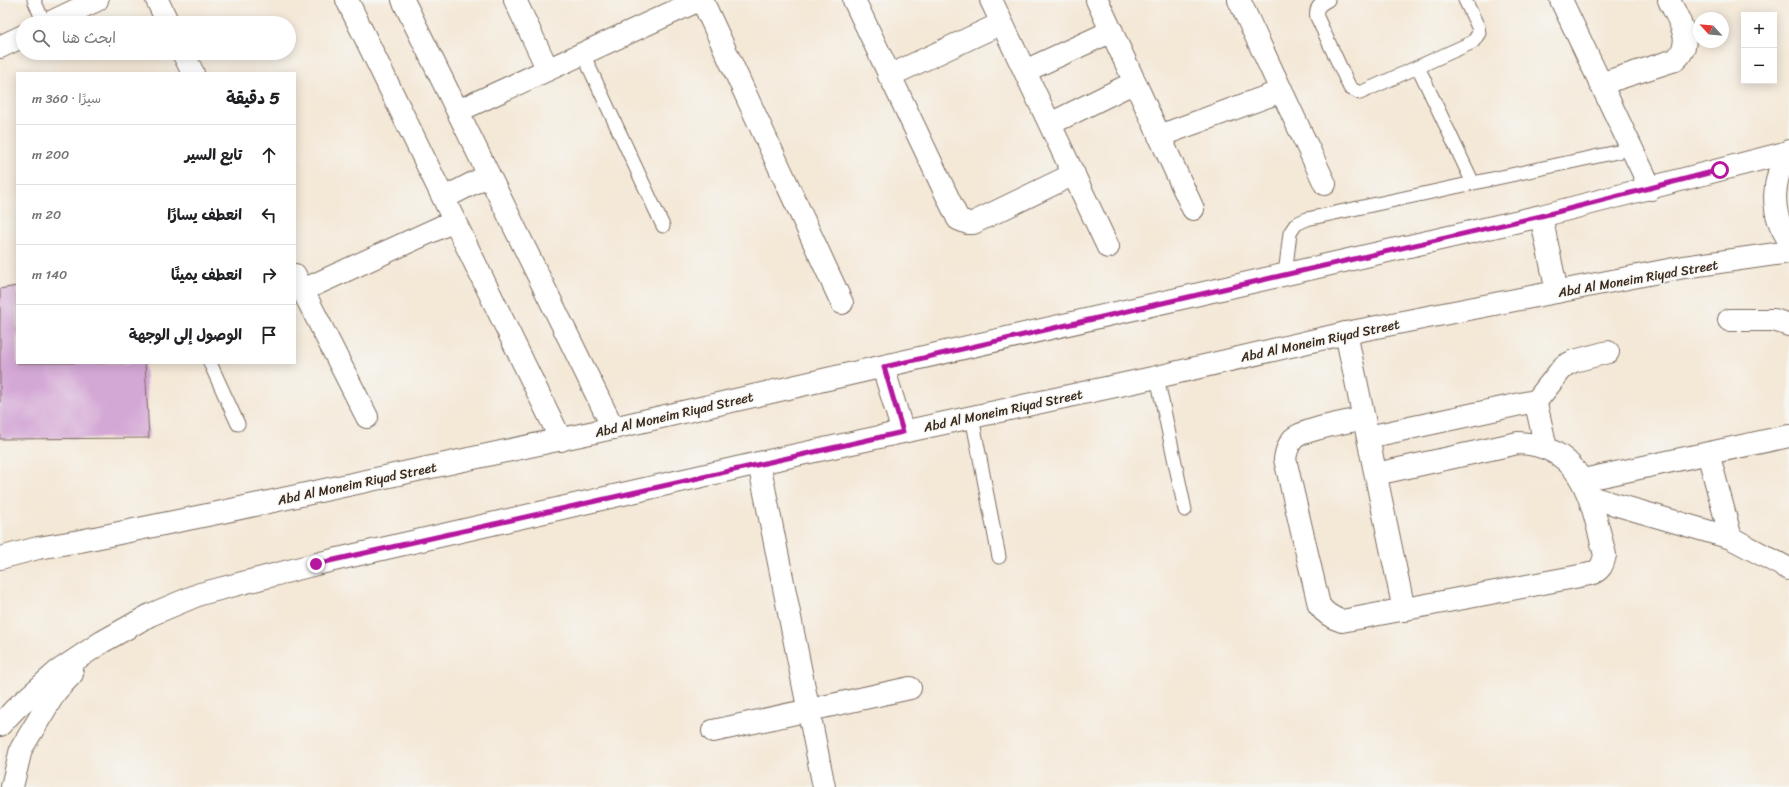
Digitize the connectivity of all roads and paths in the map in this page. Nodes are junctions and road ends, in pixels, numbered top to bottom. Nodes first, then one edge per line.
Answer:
1 (34, 0) edge
2 (97, 0) edge
3 (157, 0) edge
4 (347, 0) edge
5 (403, 0) edge
6 (515, 0) edge
7 (699, 0) edge
8 (702, 0) edge
9 (854, 0) edge
10 (991, 0) edge
11 (1097, 0) edge
12 (1239, 0) edge
13 (1328, 0) edge
14 (1465, 0) edge
15 (1561, 0) edge
16 (1669, 0) edge
17 (41, 16) edge
18 (64, 16) edge
19 (165, 16) edge
20 (1002, 23) junction
21 (1112, 31) junction
22 (583, 54) junction
23 (186, 60) edge
24 (1418, 67) junction
25 (548, 70) junction
26 (192, 72) edge
27 (1025, 72) junction
28 (889, 76) junction
29 (1135, 82) junction
30 (1600, 84) junction
31 (1282, 91) junction
32 (458, 111) junction
33 (1050, 124) junction
34 (1159, 136) junction
35 (1631, 148) junction
36 (1789, 151) edge
37 (1074, 174) junction
38 (489, 176) junction
39 (1473, 183) junction
40 (1325, 184) dead end
41 (1651, 189) junction
42 (444, 198) junction
43 (1192, 209) dead end
44 (1541, 216) junction
45 (454, 221) junction
46 (663, 226) dead end
47 (1789, 240) edge
48 (1108, 247) dead end
49 (1789, 252) edge
50 (1285, 276) junction
51 (298, 286) edge
52 (1557, 292) junction
53 (842, 303) dead end
54 (1730, 320) dead end
55 (1789, 325) edge
56 (1346, 333) junction
57 (1608, 352) dead end
58 (210, 364) edge
59 (884, 367) junction
60 (1157, 377) junction
61 (1534, 404) junction
62 (367, 417) dead end
63 (972, 417) junction
64 (238, 424) dead end
65 (613, 428) junction
66 (1366, 428) junction
67 (903, 432) junction
68 (1789, 436) edge
69 (561, 440) junction
70 (1546, 448) junction
71 (1708, 453) junction
72 (759, 463) junction
73 (1376, 474) junction
74 (1586, 488) junction
75 (1185, 510) dead end
76 (1731, 538) junction
77 (0, 543) edge
78 (38, 548) junction
79 (999, 557) dead end
80 (0, 558) edge
81 (1789, 569) edge
82 (1404, 610) junction
83 (102, 642) junction
84 (910, 688) dead end
85 (808, 710) junction
86 (0, 725) edge
87 (713, 731) dead end
88 (12, 787) edge
89 (824, 787) edge

1 - 17 lane
2 - 18 main road
3 - 19 main road
4 - 42 main road
5 - 32 main road
6 - 25 main road
7 - 22 main road
8 - 53 main road
9 - 28 main road
10 - 20 main road
11 - 21 main road
12 - 31 main road
13 - 24 lane
14 - 24 lane
15 - 30 main road
16 - 30 main road
20 - 27 main road
20 - 28 main road
21 - 27 main road
21 - 29 main road
22 - 25 main road
22 - 46 lane
23 - 26 main road
24 - 39 lane
25 - 32 main road
27 - 33 main road
28 - 37 main road
29 - 33 main road
29 - 34 main road
30 - 35 main road
31 - 34 main road
31 - 40 main road
32 - 38 main road
33 - 37 main road
34 - 43 main road
35 - 39 lane
35 - 41 main road
36 - 41 main road, Abd Al Moneim Riyad Street
36 - 47 main road
37 - 48 main road
38 - 42 main road
38 - 65 main road
39 - 50 lane
41 - 44 main road, Abd Al Moneim Riyad Street
42 - 45 main road
44 - 50 main road, Abd Al Moneim Riyad Street
44 - 52 main road
45 - 51 main road
45 - 69 main road
49 - 52 main road, Abd Al Moneim Riyad Street
50 - 59 main road, Abd Al Moneim Riyad Street
51 - 62 main road
52 - 56 main road, Abd Al Moneim Riyad Street
54 - 55 main road
56 - 60 main road, Abd Al Moneim Riyad Street
56 - 66 main road
57 - 61 main road
58 - 64 lane
59 - 65 main road, Abd Al Moneim Riyad Street
59 - 67 main road
60 - 63 main road, Abd Al Moneim Riyad Street
60 - 75 lane
61 - 66 main road
61 - 70 main road
63 - 67 main road, Abd Al Moneim Riyad Street
63 - 79 lane
65 - 69 main road, Abd Al Moneim Riyad Street
66 - 73 main road
66 - 82 main road
67 - 72 main road, Abd Al Moneim Riyad Street
68 - 71 main road
69 - 78 main road, Abd Al Moneim Riyad Street
70 - 73 main road
70 - 74 main road
71 - 74 main road
71 - 76 main road
72 - 83 main road, Abd Al Moneim Riyad Street
72 - 85 main road
73 - 82 main road
74 - 76 main road
74 - 82 main road
76 - 81 main road
77 - 78 main road
78 - 80 main road, Abd Al Moneim Riyad Street
83 - 86 main road, Abd Al Moneim Riyad Street
83 - 88 main road
84 - 85 main road
85 - 87 main road
85 - 89 main road

